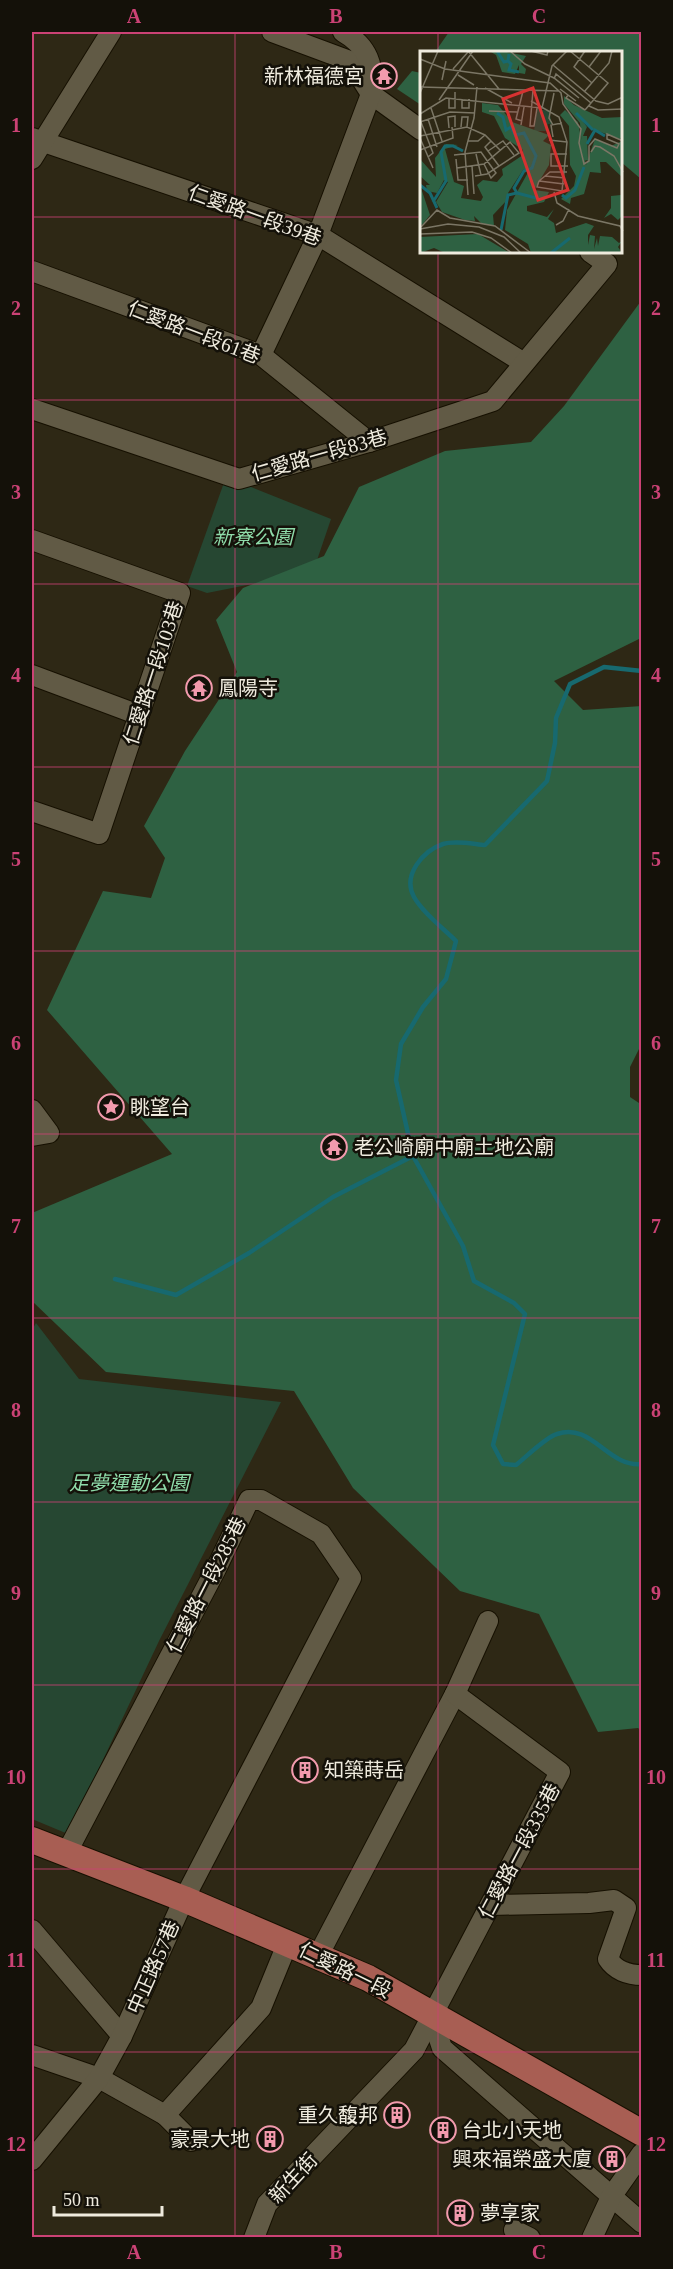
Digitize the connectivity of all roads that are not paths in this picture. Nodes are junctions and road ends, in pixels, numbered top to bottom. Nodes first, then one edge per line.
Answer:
1 (96, 32) edge
2 (111, 32) edge
3 (272, 32) edge
4 (343, 32) edge
5 (311, 38) edge
6 (371, 94) junction
7 (420, 129) edge
8 (35, 138) edge
9 (32, 159) edge
10 (318, 235) junction
11 (593, 254) edge
12 (32, 271) edge
13 (261, 355) junction
14 (524, 363) junction
15 (32, 409) edge
16 (369, 442) junction
17 (32, 540) edge
18 (32, 675) edge
19 (139, 715) junction
20 (32, 811) edge
21 (32, 1110) edge
22 (32, 1137) edge
23 (489, 1621) dead end
24 (455, 1694) junction
25 (32, 1840) edge
26 (66, 1854) junction
27 (184, 1899) junction
28 (491, 1905) junction
29 (32, 1930) edge
30 (288, 1942) junction
31 (318, 1956) junction
32 (642, 1975) edge
33 (431, 2014) junction
34 (122, 2036) junction
35 (32, 2055) edge
36 (99, 2078) junction
37 (165, 2115) junction
38 (642, 2133) edge
39 (191, 2141) dead end
40 (642, 2152) edge
41 (32, 2160) edge
42 (611, 2197) junction
43 (642, 2223) edge
44 (254, 2238) edge
45 (592, 2238) edge

1 - 8 street
2 - 8 street
3 - 5 street
4 - 6 street
5 - 6 street
6 - 7 street
6 - 10 street
8 - 9 street
8 - 10 street, 仁愛路一段39巷
10 - 13 street
10 - 14 street, 仁愛路一段39巷
11 - 14 street, 仁愛路一段83巷
12 - 13 street, 仁愛路一段61巷
13 - 16 street, 仁愛路一段61巷
14 - 16 street, 仁愛路一段83巷
15 - 16 street, 仁愛路一段83巷
17 - 19 street, 仁愛路一段103巷
18 - 19 street
19 - 20 street, 仁愛路一段103巷
21 - 22 street
23 - 24 street
24 - 28 street, 仁愛路一段335巷
24 - 31 street
25 - 26 main road, 仁愛路一段
26 - 27 main road, 仁愛路一段
26 - 27 street, 仁愛路一段285巷
27 - 30 main road, 仁愛路一段
27 - 34 street, 中正路57巷
28 - 32 street
28 - 33 street, 仁愛路一段335巷
29 - 34 street, 中正路57巷
30 - 31 main road, 仁愛路一段
30 - 37 street
31 - 33 main road, 仁愛路一段
33 - 38 main road, 仁愛路一段
33 - 42 street
33 - 44 street, 新生街
34 - 36 street, 中正路57巷
35 - 36 street
36 - 37 street
36 - 41 street, 中正路57巷
37 - 39 street
40 - 42 street
42 - 43 street
42 - 45 street

